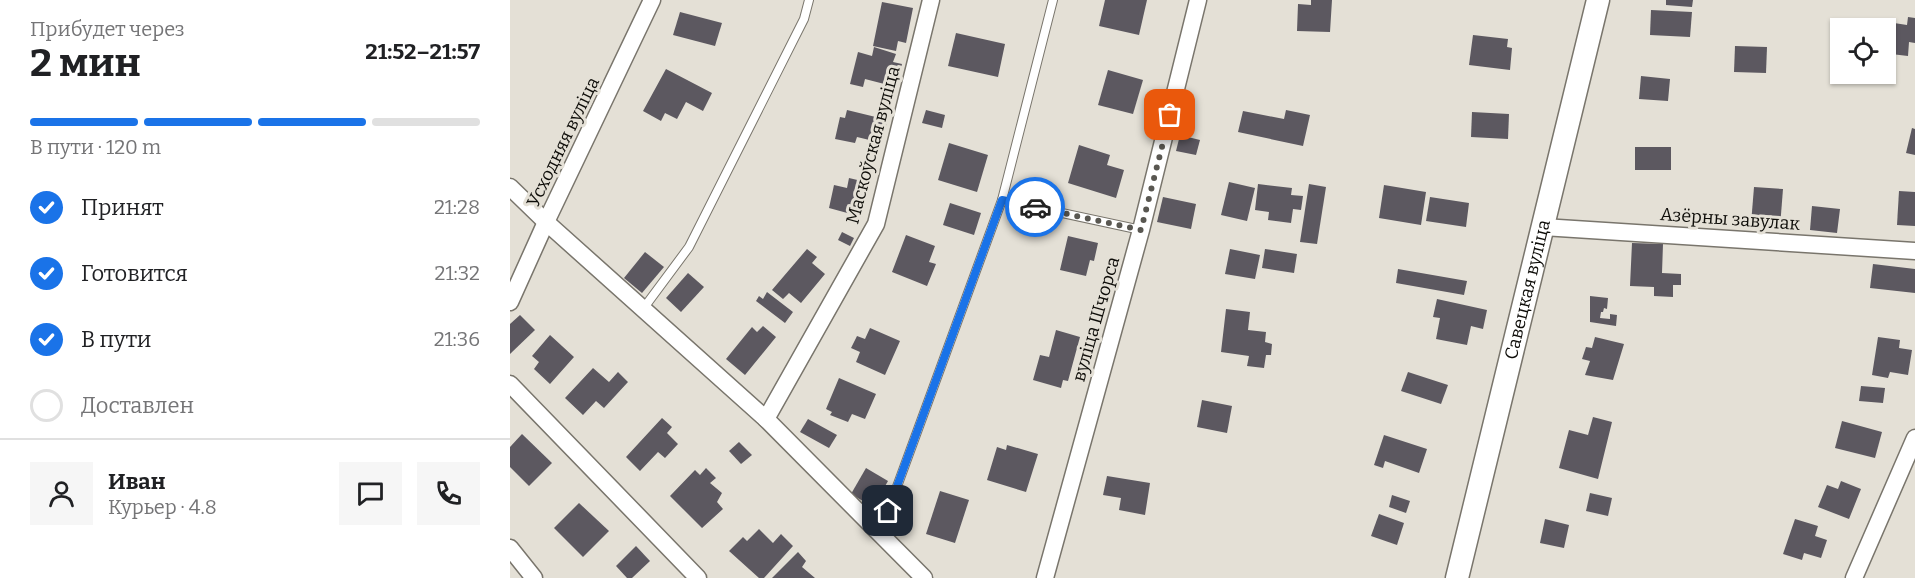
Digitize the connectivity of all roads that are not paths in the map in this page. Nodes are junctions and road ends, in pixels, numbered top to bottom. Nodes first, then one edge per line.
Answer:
1 (652, 0) edge
2 (809, 0) edge
3 (931, 0) edge
4 (1053, 0) edge
5 (1198, 0) edge
6 (1598, 0) edge
7 (510, 187) edge
8 (1002, 200) junction
9 (546, 222) junction
10 (1543, 226) junction
11 (1141, 230) junction
12 (1915, 251) edge
13 (510, 302) edge
14 (643, 309) junction
15 (510, 384) edge
16 (766, 419) junction
17 (1915, 438) edge
18 (880, 534) junction
19 (510, 548) edge
20 (534, 578) edge
21 (698, 578) edge
22 (924, 578) edge
23 (1045, 578) edge
24 (1457, 578) edge
25 (1854, 578) edge

1 - 9 street, Усходняя вуліца
2 - 14 lane
3 - 16 street, Маскоўская вуліца
4 - 8 lane
5 - 11 street, вуліца Шчорса
6 - 10 main road, Савецкая вуліца
7 - 9 street
8 - 11 lane
8 - 18 lane
9 - 13 street, Усходняя вуліца
9 - 14 street
10 - 12 street, Азёрны завулак
10 - 24 main road, Савецкая вуліца
11 - 23 street, вуліца Шчорса
14 - 16 street
15 - 21 street
16 - 18 street
17 - 25 street
18 - 22 street
19 - 20 street

